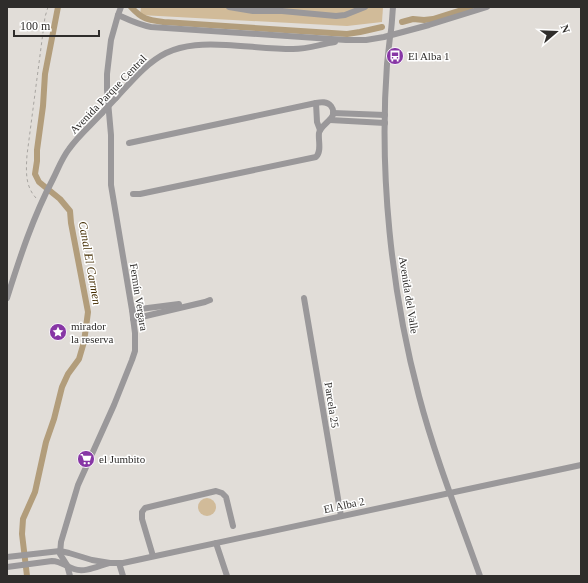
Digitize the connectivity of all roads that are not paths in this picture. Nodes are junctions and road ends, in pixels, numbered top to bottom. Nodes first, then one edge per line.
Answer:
1 (121, 7) edge
2 (230, 7) edge
3 (365, 7) edge
4 (393, 7) edge
5 (487, 7) edge
6 (281, 9) edge
7 (118, 15) junction
8 (391, 36) junction
9 (346, 40) junction
10 (316, 103) junction
11 (333, 113) junction
12 (385, 115) junction
13 (330, 120) junction
14 (385, 123) junction
15 (320, 130) junction
16 (129, 143) dead end
17 (133, 194) dead end
18 (7, 298) edge
19 (304, 298) dead end
20 (132, 310) junction
21 (133, 319) junction
22 (581, 465) edge
23 (450, 493) junction
24 (341, 516) junction
25 (233, 526) dead end
26 (216, 543) junction
27 (60, 551) junction
28 (153, 556) junction
29 (7, 557) edge
30 (110, 563) junction
31 (119, 563) junction
32 (67, 565) junction
33 (7, 567) edge
34 (70, 576) edge
35 (123, 576) edge
36 (227, 576) edge
37 (480, 576) edge

1 - 7 street, Fermín Vergara
2 - 6 street
3 - 6 street
4 - 8 street, Avenida del Valle
5 - 8 street
7 - 9 street
7 - 20 street, Fermín Vergara
8 - 9 street
8 - 12 street, Avenida del Valle
9 - 18 street, Avenida Parque Central, bridge
10 - 11 street
10 - 15 street
10 - 16 street
11 - 12 street
11 - 13 street
12 - 14 street, Avenida del Valle
13 - 14 street
13 - 15 street
14 - 23 street, Avenida del Valle
15 - 17 street
19 - 24 street, Parcela 25
20 - 21 street, Fermín Vergara
20 - 21 street
21 - 27 street, Fermín Vergara
22 - 23 street, El Alba 2
23 - 24 street, El Alba 2
23 - 37 street, Avenida del Valle
24 - 26 street, El Alba 2
25 - 28 street
26 - 28 street, El Alba 2
26 - 36 street
27 - 29 street, El Alba 2
27 - 30 street, El Alba 2
27 - 32 street
28 - 31 street, El Alba 2
30 - 31 street, El Alba 2
30 - 32 street, El Alba 2
31 - 35 street
32 - 33 street, El Alba 2
32 - 34 street

